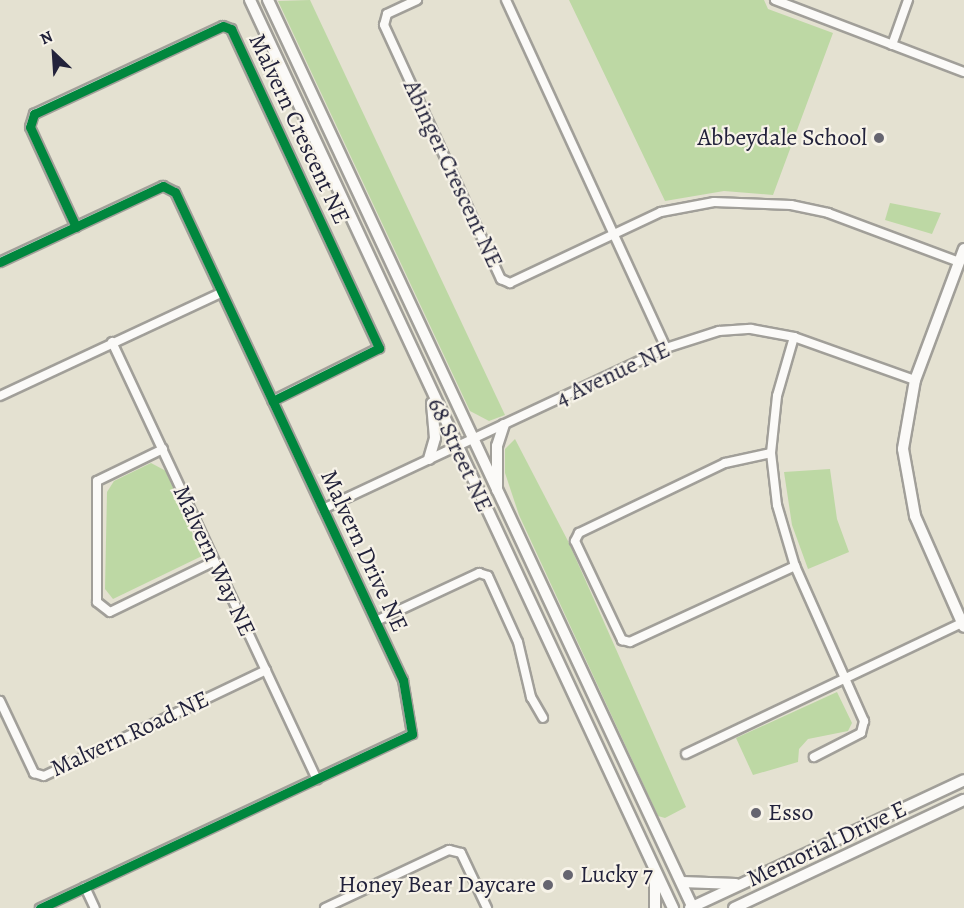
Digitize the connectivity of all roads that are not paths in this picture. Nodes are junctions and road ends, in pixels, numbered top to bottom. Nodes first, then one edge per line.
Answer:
1 (250, 0) edge
2 (268, 0) edge
3 (417, 0) edge
4 (506, 0) edge
5 (775, 0) edge
6 (909, 0) edge
7 (892, 45) junction
8 (964, 72) edge
9 (76, 227) junction
10 (614, 234) junction
11 (964, 249) edge
12 (0, 262) edge
13 (959, 262) junction
14 (221, 292) junction
15 (794, 337) junction
16 (112, 342) junction
17 (666, 348) junction
18 (915, 380) junction
19 (432, 394) junction
20 (0, 396) edge
21 (272, 401) junction
22 (504, 425) junction
23 (471, 440) junction
24 (456, 447) junction
25 (163, 450) junction
26 (771, 453) junction
27 (429, 459) junction
28 (498, 500) junction
29 (323, 509) junction
30 (213, 562) junction
31 (795, 566) junction
32 (376, 621) junction
33 (964, 624) edge
34 (266, 670) junction
35 (847, 681) junction
36 (0, 701) edge
37 (543, 718) dead end
38 (686, 754) dead end
39 (814, 757) dead end
40 (316, 779) junction
41 (964, 780) edge
42 (964, 800) edge
43 (654, 866) junction
44 (682, 882) junction
45 (742, 883) junction
46 (85, 887) junction
47 (40, 908) edge
48 (95, 908) edge
49 (325, 908) edge
50 (488, 908) edge
51 (656, 908) edge
52 (674, 908) edge
53 (692, 908) edge
54 (734, 908) edge

1 - 19 main road, 68 Street NE
2 - 23 main road, 68 Street NE
3 - 10 street, Abinger Crescent NE
4 - 10 street
5 - 7 street
6 - 7 street
7 - 8 street
9 - 12 street, Malvern Drive NE
9 - 14 street, Malvern Drive NE
9 - 21 street, Malvern Crescent NE
10 - 13 street, Abinger Crescent NE
10 - 17 street
11 - 13 main road
13 - 18 main road
14 - 16 street
14 - 21 street, Malvern Drive NE
15 - 17 street, 4 Avenue NE
15 - 18 street, 4 Avenue NE
15 - 26 street
16 - 20 street
16 - 25 street, Malvern Way NE
17 - 22 street, 4 Avenue NE
18 - 33 main road
19 - 24 main road, 68 Street NE
19 - 27 main road
21 - 29 street, Malvern Drive NE
22 - 23 street, 4 Avenue NE
22 - 28 main road
23 - 24 street, 4 Avenue NE
23 - 28 main road, 68 Street NE
24 - 27 street, 4 Avenue NE
24 - 43 main road, 68 Street NE
25 - 30 street, Malvern Way NE
25 - 30 street
26 - 31 street
26 - 31 street
27 - 29 street, 4 Avenue NE
28 - 44 main road, 68 Street NE
29 - 32 street, Malvern Drive NE
30 - 34 street, Malvern Way NE
31 - 35 street
32 - 37 street
32 - 40 street, Malvern Drive NE
33 - 35 street
34 - 36 street, Malvern Road NE
34 - 40 street, Malvern Way NE
35 - 38 street
35 - 39 street
40 - 46 street, Malvern Drive NE
41 - 45 main road, Memorial Drive E
42 - 54 main road, Memorial Drive E
43 - 51 main road
43 - 52 main road, 68 Street NE
44 - 45 main road
44 - 53 main road, 68 Street NE
45 - 53 main road, Memorial Drive E
46 - 47 street, Malvern Drive NE
46 - 48 street
49 - 50 street

